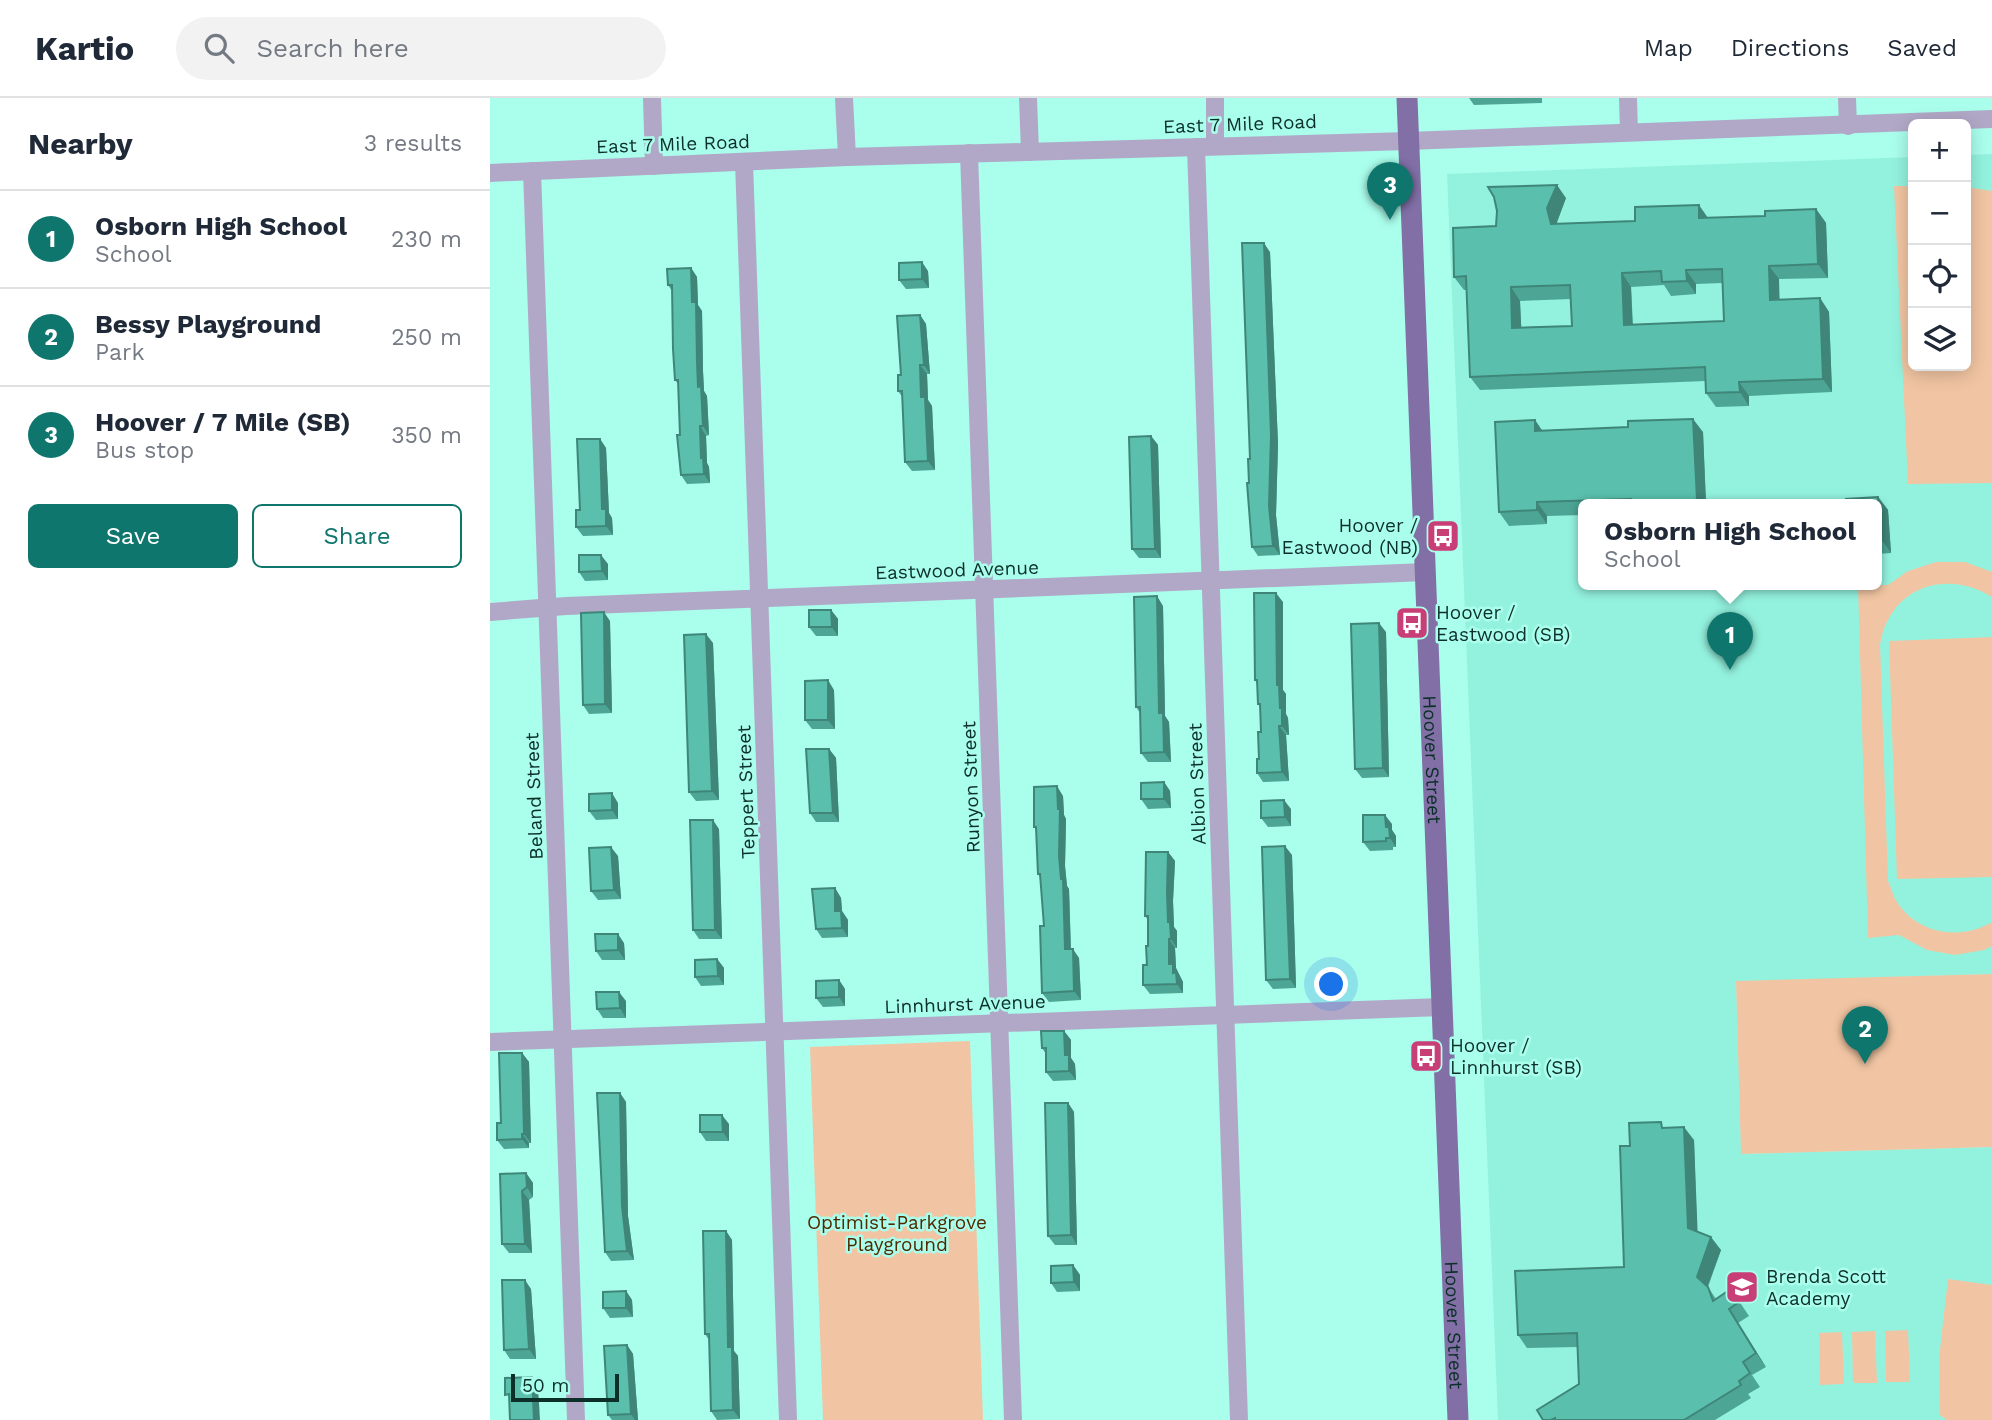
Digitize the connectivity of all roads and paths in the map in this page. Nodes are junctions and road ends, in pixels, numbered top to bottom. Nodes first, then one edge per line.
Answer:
1 (652, 98) edge
2 (844, 98) edge
3 (1028, 98) edge
4 (1214, 98) edge
5 (1407, 98) edge
6 (1628, 98) edge
7 (1847, 98) edge
8 (1992, 119) edge
9 (1848, 126) junction
10 (1629, 132) junction
11 (1408, 141) junction
12 (1215, 146) junction
13 (1196, 147) junction
14 (1030, 152) junction
15 (970, 153) junction
16 (847, 157) junction
17 (744, 162) junction
18 (654, 166) junction
19 (532, 171) junction
20 (490, 173) edge
21 (1426, 572) junction
22 (1210, 581) junction
23 (985, 590) junction
24 (760, 599) junction
25 (548, 608) junction
26 (490, 612) edge
27 (1442, 1007) junction
28 (1226, 1014) junction
29 (1000, 1024) junction
30 (775, 1032) junction
31 (564, 1041) junction
32 (490, 1042) edge
33 (576, 1420) edge
34 (788, 1420) edge
35 (1013, 1420) edge
36 (1239, 1420) edge
37 (1458, 1420) edge

1 - 18 street
2 - 16 street
3 - 14 street
4 - 12 street
5 - 11 main road, Hoover Street
6 - 10 street
7 - 9 street
8 - 9 street, East 7 Mile Road
9 - 10 street, East 7 Mile Road
10 - 11 street, East 7 Mile Road
11 - 12 street, East 7 Mile Road
11 - 21 main road, Hoover Street
12 - 13 street, East 7 Mile Road
13 - 14 street, East 7 Mile Road
13 - 22 street, Albion Street
14 - 15 street, East 7 Mile Road
15 - 16 street, East 7 Mile Road
15 - 23 street, Runyon Street
16 - 17 street, East 7 Mile Road
17 - 18 street, East 7 Mile Road
17 - 24 street, Teppert Street
18 - 19 street, East 7 Mile Road
19 - 20 street, East 7 Mile Road
19 - 25 street, Beland Street
21 - 22 street, Eastwood Avenue
21 - 27 main road, Hoover Street
22 - 23 street, Eastwood Avenue
22 - 28 street, Albion Street
23 - 24 street, Eastwood Avenue
23 - 29 street, Runyon Street
24 - 25 street, Eastwood Avenue
24 - 30 street, Teppert Street
25 - 26 street, Eastwood Avenue
25 - 31 street, Beland Street
27 - 28 street, Linnhurst Avenue
27 - 37 main road, Hoover Street
28 - 29 street, Linnhurst Avenue
28 - 36 street, Albion Street
29 - 30 street, Linnhurst Avenue
29 - 35 street, Runyon Street
30 - 31 street, Linnhurst Avenue
30 - 34 street, Teppert Street
31 - 32 street, Linnhurst Avenue
31 - 33 street, Beland Street

